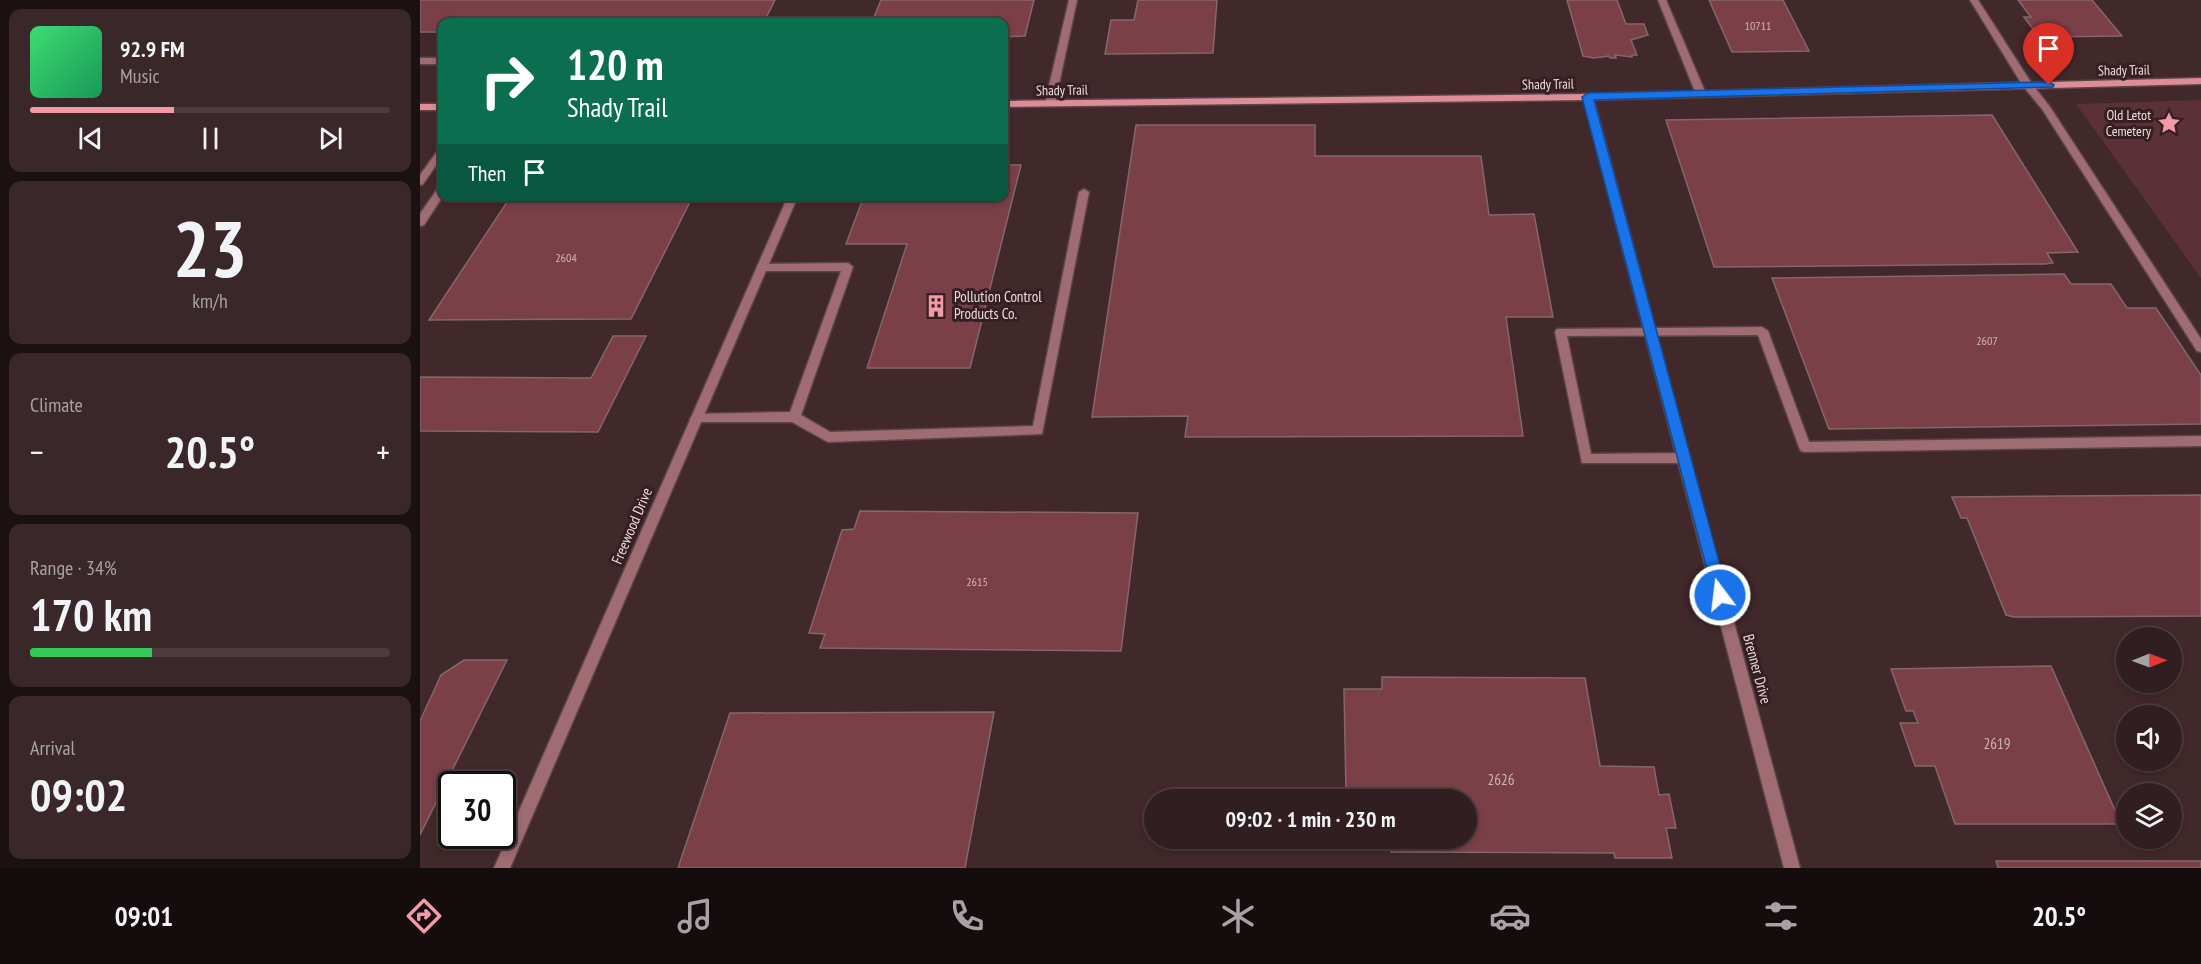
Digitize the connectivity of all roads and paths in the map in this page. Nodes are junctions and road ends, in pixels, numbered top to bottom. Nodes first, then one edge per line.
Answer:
1 (1073, 0) edge
2 (1662, 0) edge
3 (1974, 0) edge
4 (420, 61) edge
5 (438, 61) edge
6 (2201, 81) edge
7 (2028, 86) junction
8 (1701, 94) junction
9 (1588, 97) junction
10 (1050, 103) junction
11 (1008, 104) edge
12 (420, 107) edge
13 (438, 107) edge
14 (438, 157) edge
15 (420, 182) edge
16 (1084, 192) dead end
17 (438, 196) edge
18 (791, 201) edge
19 (420, 222) edge
20 (762, 267) junction
21 (1651, 332) junction
22 (2201, 348) edge
23 (794, 417) junction
24 (696, 419) junction
25 (2201, 441) edge
26 (1685, 458) junction
27 (502, 868) edge
28 (1792, 868) edge

1 - 10 street
2 - 8 street
3 - 7 street
4 - 5 street
6 - 7 street, Shady Trail
7 - 8 street, Shady Trail
7 - 22 street
8 - 9 street, Shady Trail
9 - 10 street, Shady Trail
9 - 21 street, Brenner Drive
10 - 11 street, Shady Trail
12 - 13 street
14 - 15 street
16 - 23 street
17 - 19 street
18 - 20 street, Freewood Drive
20 - 23 street
20 - 24 street, Freewood Drive
21 - 25 street
21 - 26 street, Brenner Drive
21 - 26 street
23 - 24 street
24 - 27 street, Freewood Drive
26 - 28 street, Brenner Drive

